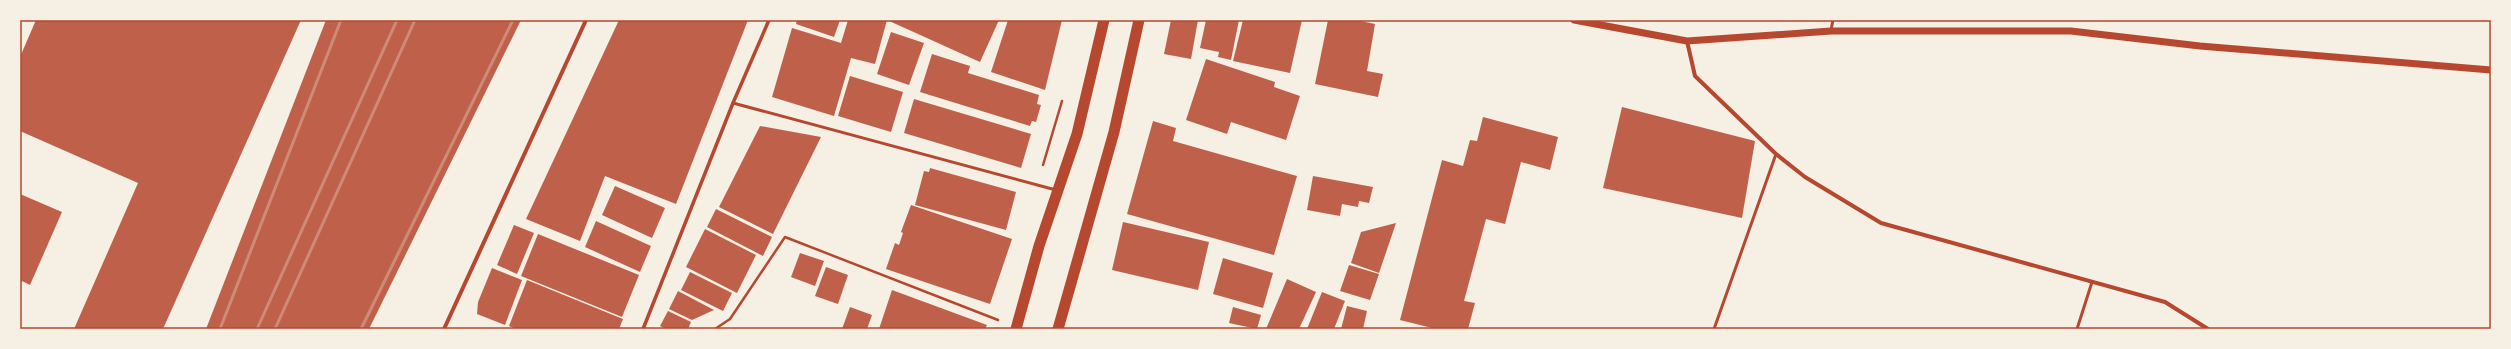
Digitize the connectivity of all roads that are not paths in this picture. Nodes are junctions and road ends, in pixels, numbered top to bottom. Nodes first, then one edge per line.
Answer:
1 (586, 20) edge
2 (769, 20) edge
3 (1104, 20) edge
4 (1139, 20) edge
5 (1574, 20) edge
6 (1833, 20) edge
7 (1831, 31) junction
8 (1687, 41) junction
9 (2491, 70) edge
10 (733, 103) junction
11 (1776, 154) junction
12 (1058, 191) junction
13 (2092, 282) junction
14 (1016, 328) edge
15 (444, 329) edge
16 (643, 329) edge
17 (1058, 329) edge
18 (1714, 329) edge
19 (2078, 329) edge
20 (2208, 329) edge

1 - 15 street
2 - 10 street
3 - 12 highway
4 - 17 highway
5 - 8 street
6 - 7 lane
7 - 8 street
7 - 9 street
8 - 11 street
10 - 12 lane
10 - 16 street
11 - 13 street
11 - 18 lane
12 - 14 highway
13 - 19 lane
13 - 20 street

